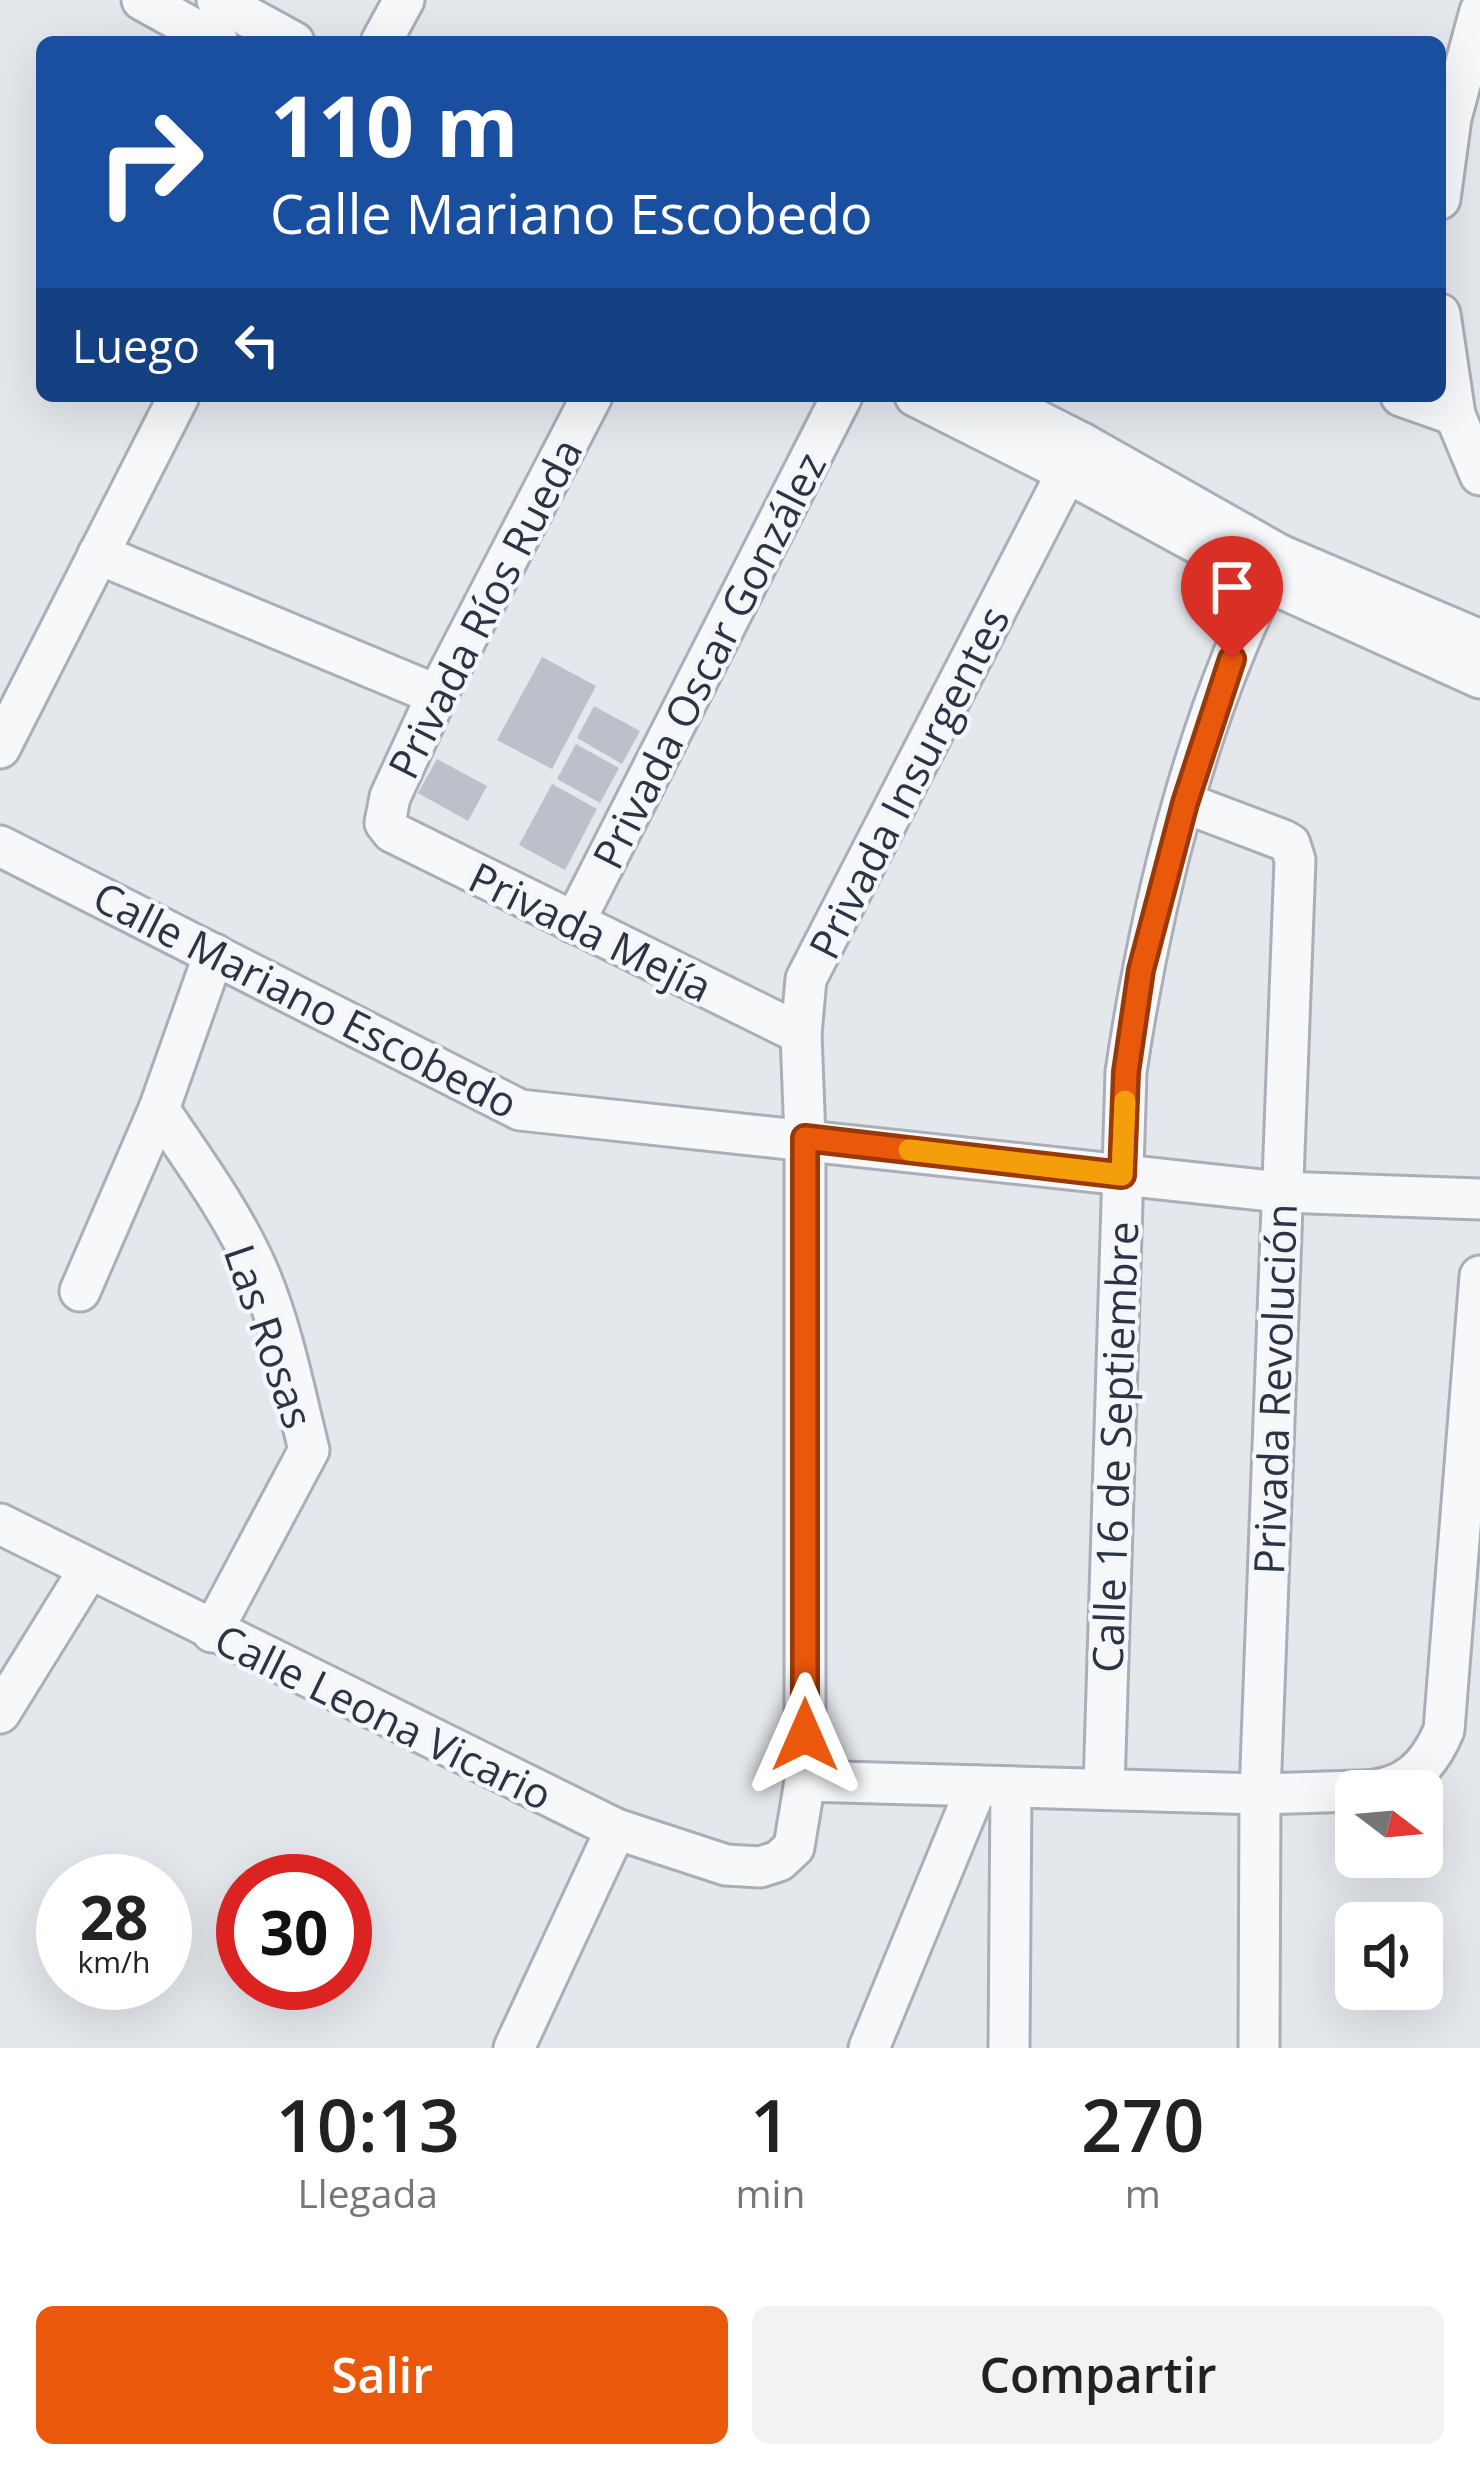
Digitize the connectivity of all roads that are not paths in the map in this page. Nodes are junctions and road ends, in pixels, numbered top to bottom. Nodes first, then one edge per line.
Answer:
1 (142, 0) edge
2 (217, 0) edge
3 (404, 0) edge
4 (1480, 11) edge
5 (207, 36) edge
6 (283, 36) edge
7 (384, 36) edge
8 (1446, 151) edge
9 (1446, 354) edge
10 (176, 402) edge
11 (589, 402) edge
12 (839, 402) edge
13 (930, 402) edge
14 (997, 402) edge
15 (1418, 402) edge
16 (1455, 415) junction
17 (1075, 458) junction
18 (1480, 475) edge
19 (98, 554) junction
20 (1273, 568) junction
21 (1480, 640) edge
22 (1480, 678) edge
23 (437, 695) junction
24 (0, 748) edge
25 (1185, 803) junction
26 (385, 824) joint
27 (0, 846) edge
28 (574, 923) junction
29 (214, 954) junction
30 (801, 1034) junction
31 (159, 1108) junction
32 (805, 1138) junction
33 (1122, 1175) junction
34 (1281, 1192) junction
35 (1480, 1199) edge
36 (1480, 1276) edge
37 (80, 1291) dead end
38 (0, 1524) edge
39 (88, 1571) junction
40 (212, 1632) junction
41 (0, 1714) edge
42 (1419, 1770) edge
43 (805, 1781) junction
44 (994, 1787) junction
45 (1104, 1788) junction
46 (1335, 1792) edge
47 (1260, 1794) junction
48 (616, 1829) junction
49 (779, 1861) joint
50 (514, 2048) edge
51 (869, 2048) edge
52 (1009, 2048) edge
53 (1259, 2048) edge

1 - 5 street
2 - 6 street
3 - 7 street
4 - 8 street
9 - 16 street
10 - 19 street
11 - 23 street, Privada Ríos Rueda
12 - 28 street, Privada Oscar González
13 - 17 street
14 - 17 street
15 - 16 street
16 - 18 street
17 - 20 street
17 - 30 street, Privada Insurgentes
19 - 23 street
19 - 24 street
20 - 21 street
20 - 22 street
20 - 25 street, Calle 16 de Septiembre
23 - 26 street, Privada Ríos Rueda
25 - 33 street, Calle 16 de Septiembre
25 - 34 street, Privada Revolución
26 - 28 street, Privada Mejía
27 - 29 street, Calle Mariano Escobedo
28 - 30 street, Privada Mejía
29 - 31 street
29 - 32 street, Calle Mariano Escobedo
30 - 32 street, Privada Insurgentes
31 - 37 street
31 - 40 street, Las Rosas
32 - 33 street, Calle Mariano Escobedo
32 - 43 street, Privada Insurgentes
33 - 34 street, Calle Mariano Escobedo
33 - 45 street, Calle 16 de Septiembre
34 - 35 street, Calle Mariano Escobedo
34 - 47 street, Privada Revolución
36 - 42 street
38 - 39 street, Calle Leona Vicario
39 - 40 street, Calle Leona Vicario
39 - 41 street
40 - 48 street, Calle Leona Vicario
43 - 44 street
43 - 49 street, Privada Insurgentes
44 - 45 street
44 - 51 street
44 - 52 street
45 - 47 street
46 - 47 street
47 - 53 street, Privada Revolución
48 - 49 street, Calle Leona Vicario
48 - 50 street

